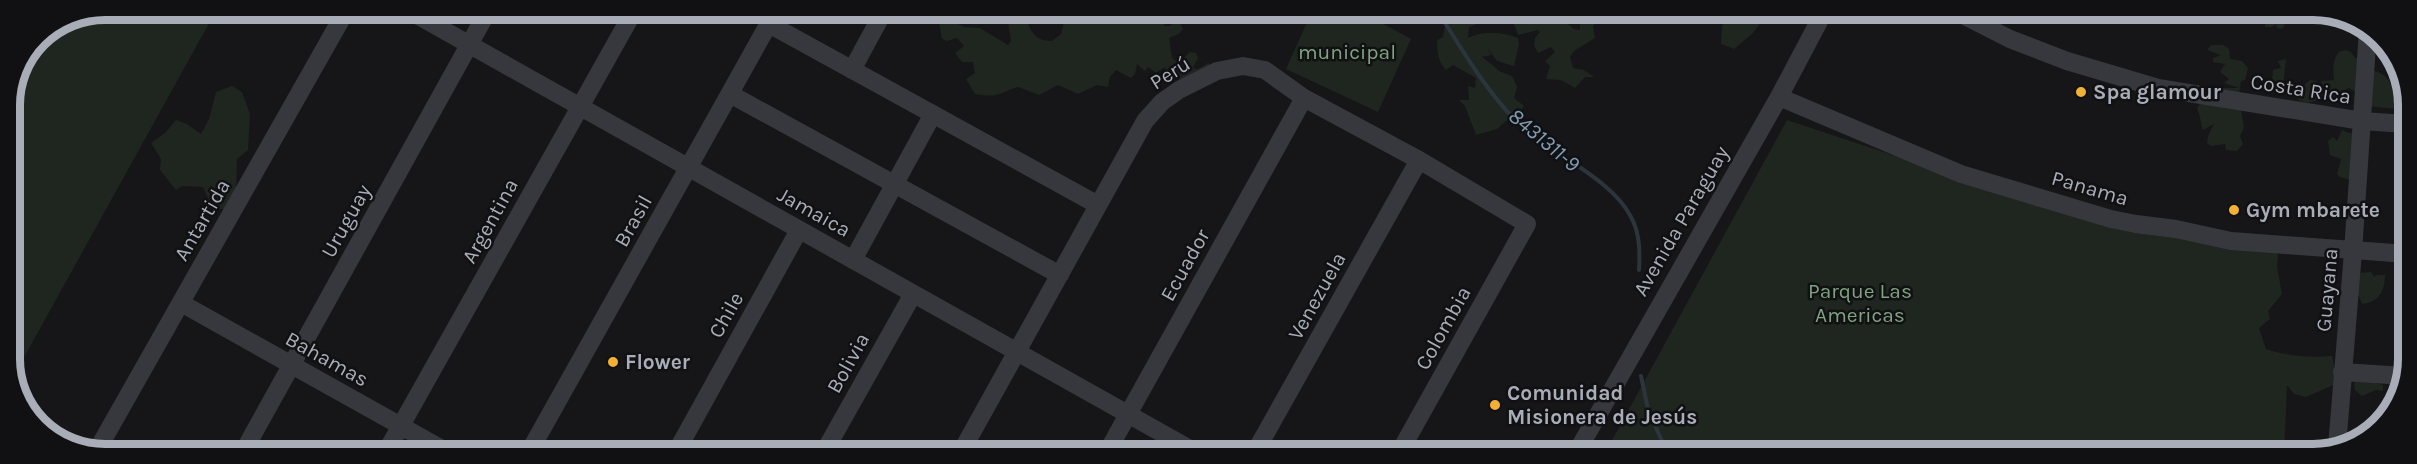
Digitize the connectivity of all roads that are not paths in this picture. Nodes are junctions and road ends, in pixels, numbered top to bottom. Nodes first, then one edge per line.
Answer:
1 (341, 19) edge
2 (424, 19) edge
3 (483, 19) edge
4 (628, 19) edge
5 (772, 19) edge
6 (776, 19) edge
7 (880, 19) edge
8 (1820, 19) edge
9 (1971, 19) edge
10 (2367, 40) edge
11 (469, 44) junction
12 (852, 70) junction
13 (730, 94) junction
14 (1779, 97) junction
15 (1304, 98) junction
16 (580, 107) junction
17 (933, 114) junction
18 (2362, 121) junction
19 (2398, 123) edge
20 (1419, 160) junction
21 (689, 168) junction
22 (895, 185) junction
23 (1098, 206) junction
24 (1527, 224) joint
25 (799, 230) junction
26 (2353, 252) junction
27 (2398, 254) edge
28 (853, 260) junction
29 (1060, 275) junction
30 (913, 294) junction
31 (181, 303) junction
32 (1017, 352) junction
33 (291, 365) junction
34 (2342, 372) junction
35 (2396, 375) edge
36 (1128, 415) junction
37 (400, 426) junction
38 (2337, 440) edge
39 (101, 444) edge
40 (248, 444) edge
41 (390, 444) edge
42 (433, 444) edge
43 (534, 444) edge
44 (681, 444) edge
45 (829, 444) edge
46 (966, 444) edge
47 (1112, 444) edge
48 (1181, 444) edge
49 (1260, 444) edge
50 (1404, 444) edge
51 (1581, 444) edge

1 - 31 street, Antartida
2 - 11 street, Jamaica
3 - 11 street, Uruguay
4 - 16 street, Argentina
5 - 13 street, Brasil
6 - 12 street
7 - 12 street
8 - 14 street, Avenida Paraguay
9 - 18 street, Costa Rica
10 - 18 street, Guayana
11 - 16 street, Jamaica
11 - 33 street, Uruguay
12 - 17 street
13 - 21 street, Brasil
13 - 22 street
14 - 26 street, Panama
14 - 51 street, Avenida Paraguay
15 - 20 street, Perú
15 - 23 street, Perú
15 - 36 street, Ecuador
16 - 21 street, Jamaica
16 - 37 street, Argentina
17 - 22 street
17 - 23 street
18 - 19 street, Costa Rica
18 - 26 street, Guayana
20 - 24 street, Perú
20 - 49 street, Venezuela
21 - 25 street, Jamaica
21 - 43 street, Brasil
22 - 28 street
22 - 29 street
23 - 29 street, Perú
24 - 50 street, Colombia
25 - 28 street, Jamaica
25 - 44 street, Chile
26 - 27 street, Panama
26 - 34 street, Guayana
28 - 30 street, Jamaica
29 - 32 street, Perú
30 - 32 street, Jamaica
30 - 45 street, Bolivia
31 - 33 street, Bahamas
31 - 39 street, Antartida
32 - 36 street, Jamaica
32 - 46 street, Perú
33 - 37 street, Bahamas
33 - 40 street, Uruguay
34 - 35 street
34 - 38 street, Guayana
36 - 47 street, Ecuador
36 - 48 street, Jamaica
37 - 41 street, Argentina
37 - 42 street, Bahamas

